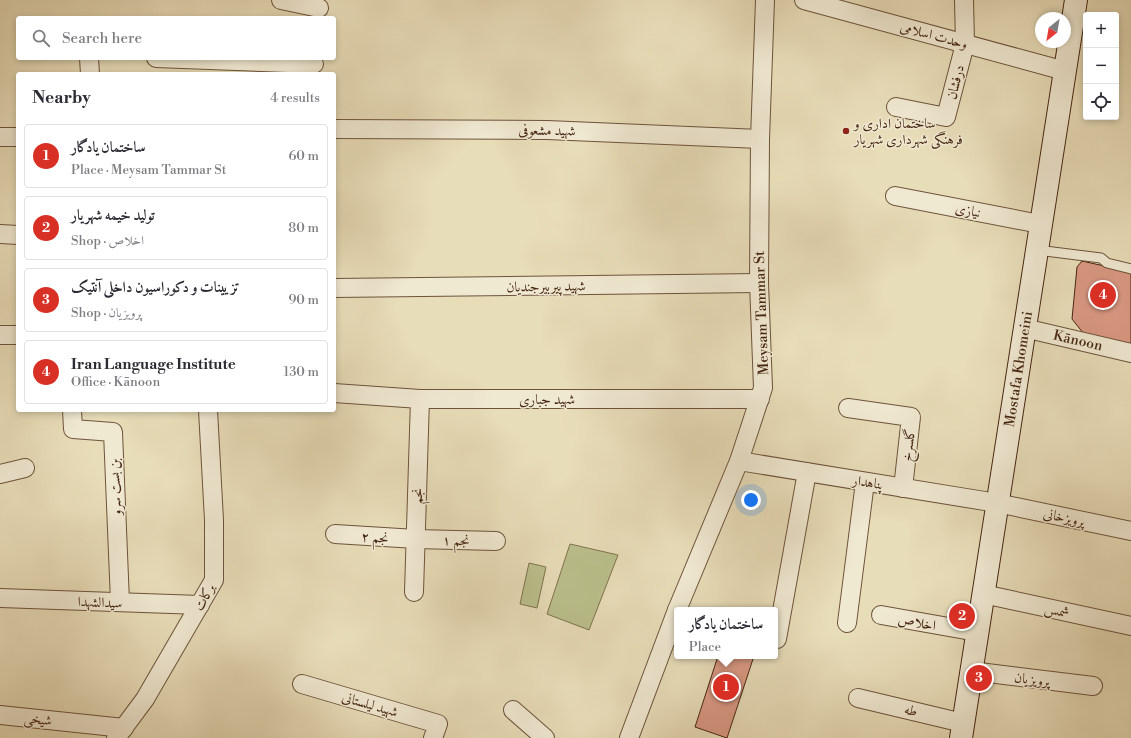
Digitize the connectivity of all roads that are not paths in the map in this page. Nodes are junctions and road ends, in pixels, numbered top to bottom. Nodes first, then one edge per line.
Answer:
1 (281, 0) edge
2 (765, 0) edge
3 (804, 0) edge
4 (964, 0) edge
5 (1076, 0) edge
6 (319, 9) edge
7 (965, 44) junction
8 (90, 60) edge
9 (201, 60) edge
10 (314, 65) edge
11 (1065, 71) junction
12 (90, 72) edge
13 (896, 107) dead end
14 (0, 127) edge
15 (336, 129) edge
16 (0, 137) edge
17 (16, 137) edge
18 (760, 139) junction
19 (895, 196) dead end
20 (1040, 224) junction
21 (0, 234) edge
22 (16, 235) edge
23 (1037, 250) junction
24 (1131, 269) edge
25 (759, 283) junction
26 (336, 288) edge
27 (1024, 328) junction
28 (0, 335) edge
29 (16, 335) edge
30 (1131, 352) edge
31 (336, 393) edge
32 (760, 399) junction
33 (420, 400) junction
34 (848, 408) dead end
35 (72, 412) edge
36 (208, 412) edge
37 (739, 462) junction
38 (25, 468) dead end
39 (807, 472) junction
40 (0, 474) edge
41 (865, 482) junction
42 (903, 488) junction
43 (997, 503) junction
44 (1131, 531) edge
45 (335, 534) dead end
46 (416, 539) junction
47 (496, 541) dead end
48 (414, 592) dead end
49 (983, 594) junction
50 (0, 598) edge
51 (120, 602) junction
52 (200, 605) junction
53 (678, 607) edge
54 (881, 615) dead end
55 (846, 623) dead end
56 (674, 624) edge
57 (1131, 626) edge
58 (977, 632) junction
59 (778, 633) edge
60 (671, 637) edge
61 (971, 671) junction
62 (302, 684) dead end
63 (1093, 686) dead end
64 (858, 698) dead end
65 (513, 710) dead end
66 (0, 715) edge
67 (962, 730) edge
68 (436, 731) edge
69 (120, 733) edge
70 (545, 738) edge
71 (630, 738) edge

1 - 6 street
2 - 18 street, Meysam Tammar St
3 - 7 street, وحدت اسلامی
4 - 7 street
5 - 11 main road, Mostafa Khomeini
7 - 11 street, وحدت اسلامی
7 - 13 street, درفشان
8 - 12 street
9 - 10 street
11 - 20 main road, Mostafa Khomeini
14 - 16 street
15 - 18 street, شهید مشعوفی
16 - 17 street
18 - 25 street, Meysam Tammar St
19 - 20 street, نیازی
20 - 23 main road, Mostafa Khomeini
21 - 22 street
23 - 24 lane
23 - 27 main road, Mostafa Khomeini
25 - 26 street, شهید پیربیرجندیان
25 - 32 street, Meysam Tammar St
27 - 30 street, Kānoon
27 - 43 main road, Mostafa Khomeini
28 - 29 street
31 - 33 street, شهید جباری
32 - 33 street, شهید جباری
32 - 37 street, Meysam Tammar St
33 - 46 street, نجم
34 - 42 street, گلسرخ
35 - 51 street, بن بست سرو
36 - 52 street, برکات
37 - 39 street, پناهدار
37 - 53 street, Meysam Tammar St
38 - 40 street
39 - 41 street, پناهدار
39 - 59 street
41 - 42 street, پناهدار
41 - 55 street
42 - 43 street, پناهدار
43 - 44 street, پرویزخانی
43 - 49 main road, Mostafa Khomeini
45 - 46 street, نجم ۲
46 - 47 street, نجم ۱
46 - 48 street, نجم
49 - 57 street, شمس
49 - 58 main road, Mostafa Khomeini
50 - 51 street, سیدالشهدا
51 - 52 street, سیدالشهدا
52 - 69 street, برکات
54 - 58 street, اخلاص
56 - 60 street, Meysam Tammar St
58 - 61 main road, Mostafa Khomeini
60 - 71 street, Meysam Tammar St
61 - 63 street, پرویزیان
61 - 67 main road, Mostafa Khomeini
62 - 68 street, شهید لیلستانی
64 - 67 street, طه
65 - 70 street
66 - 69 street, شیخی

